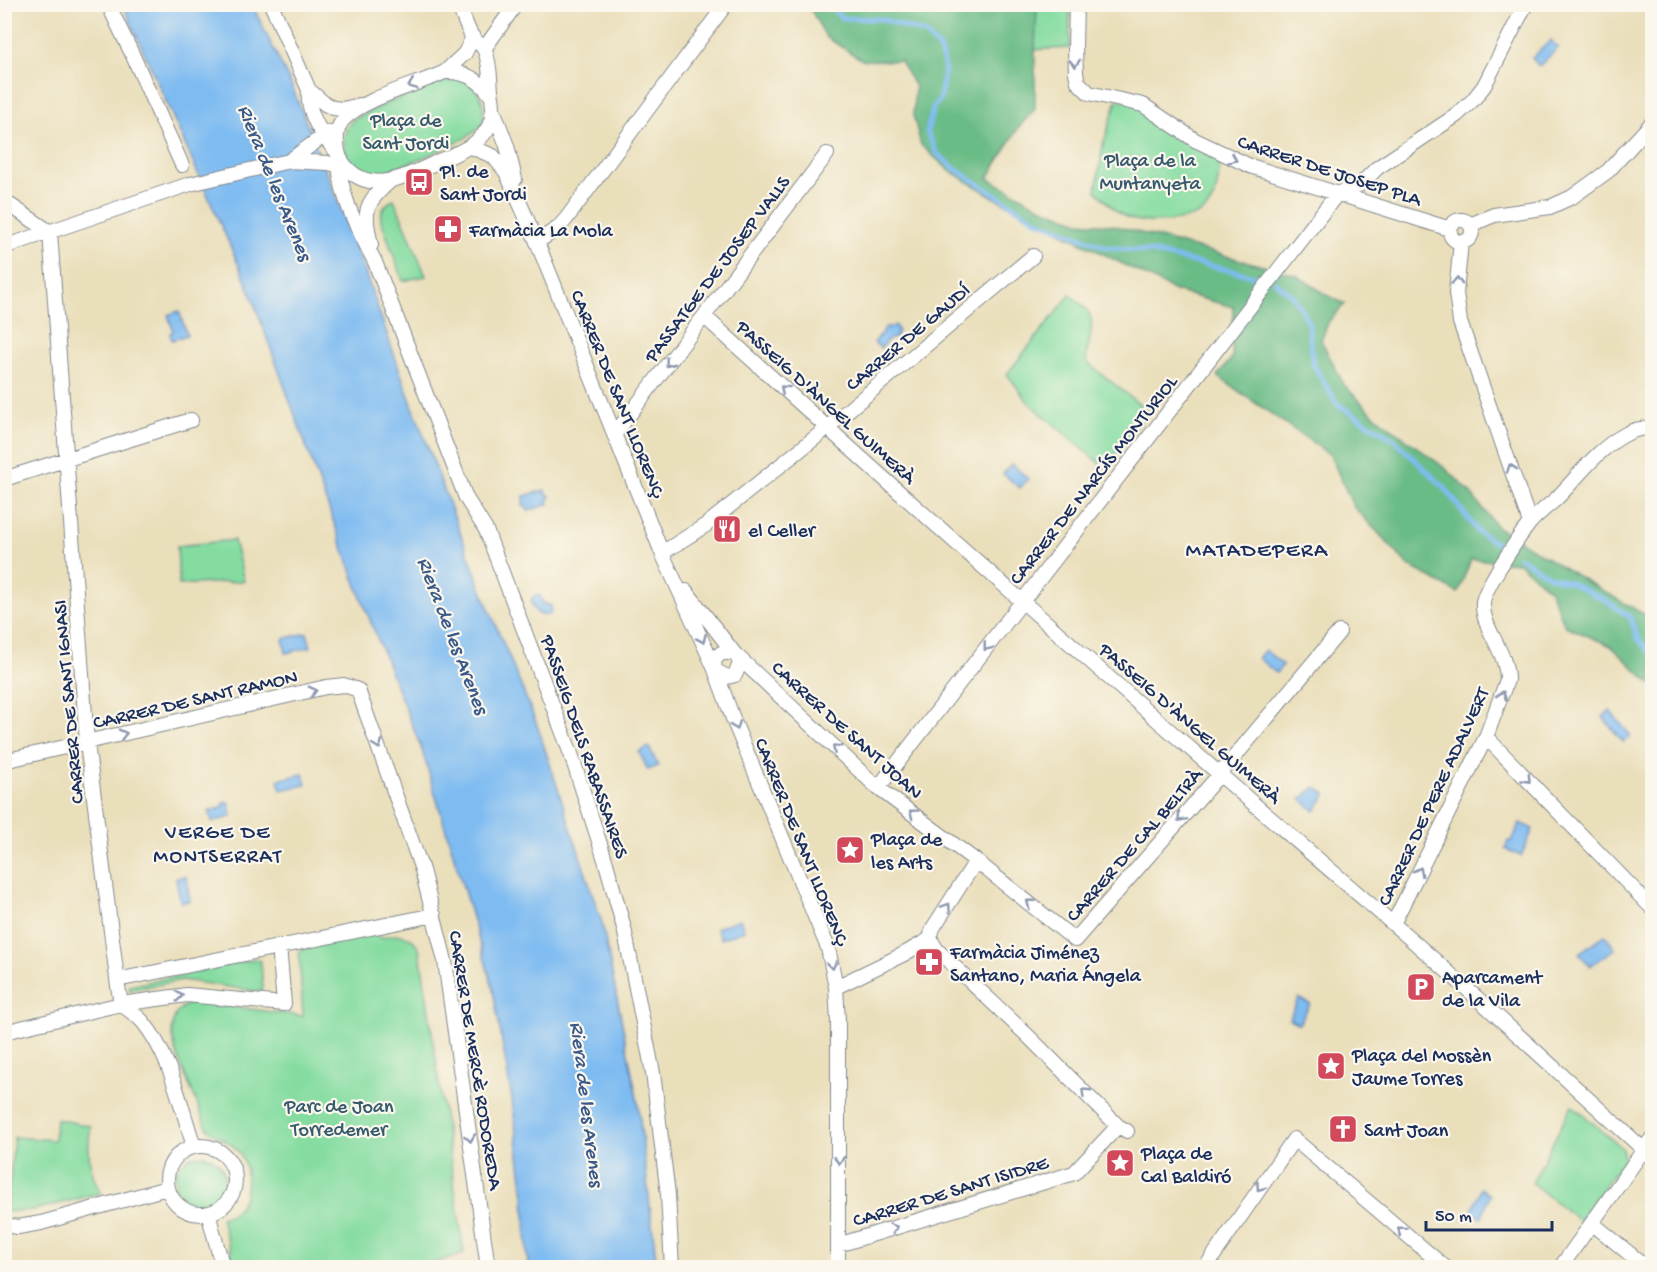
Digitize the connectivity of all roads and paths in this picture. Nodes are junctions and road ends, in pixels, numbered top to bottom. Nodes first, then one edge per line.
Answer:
1 (108, 4) edge
2 (271, 4) edge
3 (458, 4) edge
4 (516, 4) edge
5 (726, 4) edge
6 (1076, 4) edge
7 (1526, 4) edge
8 (472, 37) junction
9 (484, 49) junction
10 (445, 72) junction
11 (309, 90) junction
12 (367, 103) junction
13 (492, 103) junction
14 (1653, 123) edge
15 (339, 126) junction
16 (321, 138) junction
17 (471, 147) junction
18 (827, 154) dead end
19 (289, 161) junction
20 (338, 161) junction
21 (182, 165) dead end
22 (389, 182) junction
23 (1337, 194) junction
24 (518, 199) junction
25 (4, 201) edge
26 (1470, 225) junction
27 (1450, 229) junction
28 (50, 232) junction
29 (537, 242) junction
30 (1461, 242) junction
31 (4, 247) edge
32 (1033, 256) dead end
33 (375, 262) junction
34 (704, 316) junction
35 (191, 420) dead end
36 (827, 428) junction
37 (1653, 428) edge
38 (614, 435) junction
39 (66, 459) junction
40 (4, 479) edge
41 (1530, 523) junction
42 (662, 553) junction
43 (672, 573) junction
44 (1023, 601) junction
45 (1339, 632) dead end
46 (735, 655) junction
47 (715, 669) junction
48 (358, 690) joint
49 (1486, 737) junction
50 (87, 742) junction
51 (4, 761) edge
52 (1220, 774) junction
53 (878, 788) junction
54 (976, 861) junction
55 (1653, 908) edge
56 (434, 915) junction
57 (1394, 924) junction
58 (930, 939) junction
59 (1075, 940) joint
60 (279, 946) junction
61 (117, 980) junction
62 (836, 987) junction
63 (121, 1004) junction
64 (4, 1032) edge
65 (194, 1146) junction
66 (1650, 1148) edge
67 (167, 1188) junction
68 (208, 1213) junction
69 (1592, 1223) junction
70 (4, 1225) edge
71 (838, 1245) junction
72 (223, 1268) edge
73 (488, 1268) edge
74 (672, 1268) edge
75 (838, 1268) edge
76 (1205, 1268) edge
77 (1446, 1268) edge
78 (1560, 1268) edge
79 (1647, 1268) edge

1 - 21 street
2 - 11 street
3 - 8 street
4 - 9 street
5 - 29 street
6 -> 23 street, CARRER DE JOSEP PLA
7 - 23 street
8 - 9 street
8 - 10 street
9 - 13 street
10 -> 12 street
10 - 13 street
11 - 12 street
11 - 16 street
12 - 15 street
13 - 17 street
13 - 24 street, CARRER DE SANT LLORENÇ
14 - 26 street
15 - 16 street
15 - 20 street
16 - 19 street
16 - 20 street
17 - 22 street
17 - 24 street, CARRER DE SANT LLORENÇ
18 - 34 street, PASSATGE DE JOSEP VALLS
19 - 20 street
19 - 28 street
20 - 22 street
20 - 33 street, PASSEIG DELS RABASSAIRES
22 - 33 street, PASSEIG DELS RABASSAIRES
23 - 27 street, CARRER DE JOSEP PLA
23 - 44 street, CARRER DE NARCÍS MONTURIOL
24 - 29 street, CARRER DE SANT LLORENÇ
25 - 28 street
26 - 27 street
26 - 30 street
27 - 30 street
28 - 31 street
28 - 39 street, CARRER DE SANT IGNASI
29 - 38 street, CARRER DE SANT LLORENÇ
41 -> 30 street
32 - 36 street, CARRER DE GAUDÍ
33 - 74 street, PASSEIG DELS RABASSAIRES
36 -> 34 street, PASSEIG D'ÀNGEL GUIMERÀ
34 -> 38 street, PASSATGE DE JOSEP VALLS
35 - 39 street
36 - 42 street, CARRER DE GAUDÍ
36 - 44 street, PASSEIG D'ÀNGEL GUIMERÀ
37 - 41 street, CARRER DE PERE ADALVERT
38 - 42 street, CARRER DE SANT LLORENÇ
39 - 40 street
39 - 50 street, CARRER DE SANT IGNASI
49 -> 41 street, CARRER DE PERE ADALVERT
42 - 43 street, CARRER DE SANT LLORENÇ
43 - 46 street, CARRER DE SANT JOAN
43 -> 47 street, CARRER DE SANT LLORENÇ
44 - 52 street, PASSEIG D'ÀNGEL GUIMERÀ
44 -> 53 street, CARRER DE NARCÍS MONTURIOL
45 - 52 street, CARRER DE CAL BELTRÀ
46 - 47 street
46 - 47 street
53 -> 46 street, CARRER DE SANT JOAN
47 -> 62 street, CARRER DE SANT LLORENÇ
50 -> 48 street, CARRER DE SANT RAMON
48 -> 56 street, CARRER DE MERCÈ RODOREDA
49 -> 55 street
57 -> 49 street, CARRER DE PERE ADALVERT
50 - 51 street, CARRER DE SANT RAMON
50 - 61 street, CARRER DE SANT IGNASI
52 - 57 street, PASSEIG D'ÀNGEL GUIMERÀ
52 -> 59 street, CARRER DE CAL BELTRÀ
54 -> 53 street, CARRER DE SANT JOAN
58 -> 54 street
59 -> 54 street, CARRER DE SANT JOAN
56 - 60 street
56 -> 73 street, CARRER DE MERCÈ RODOREDA
57 - 66 street, PASSEIG D'ÀNGEL GUIMERÀ
58 - 62 street
71 -> 58 street, CARRER DE SANT ISIDRE
60 - 61 street
63 -> 60 street
61 - 63 street, CARRER DE SANT IGNASI
62 -> 71 street, CARRER DE SANT LLORENÇ
63 - 64 street
63 - 65 street
65 - 67 street
65 - 68 street
66 - 69 street
67 - 68 street
67 - 70 street
68 - 72 street
69 - 78 street
69 - 79 street
71 - 75 street, CARRER DE SANT LLORENÇ
77 -> 76 street

